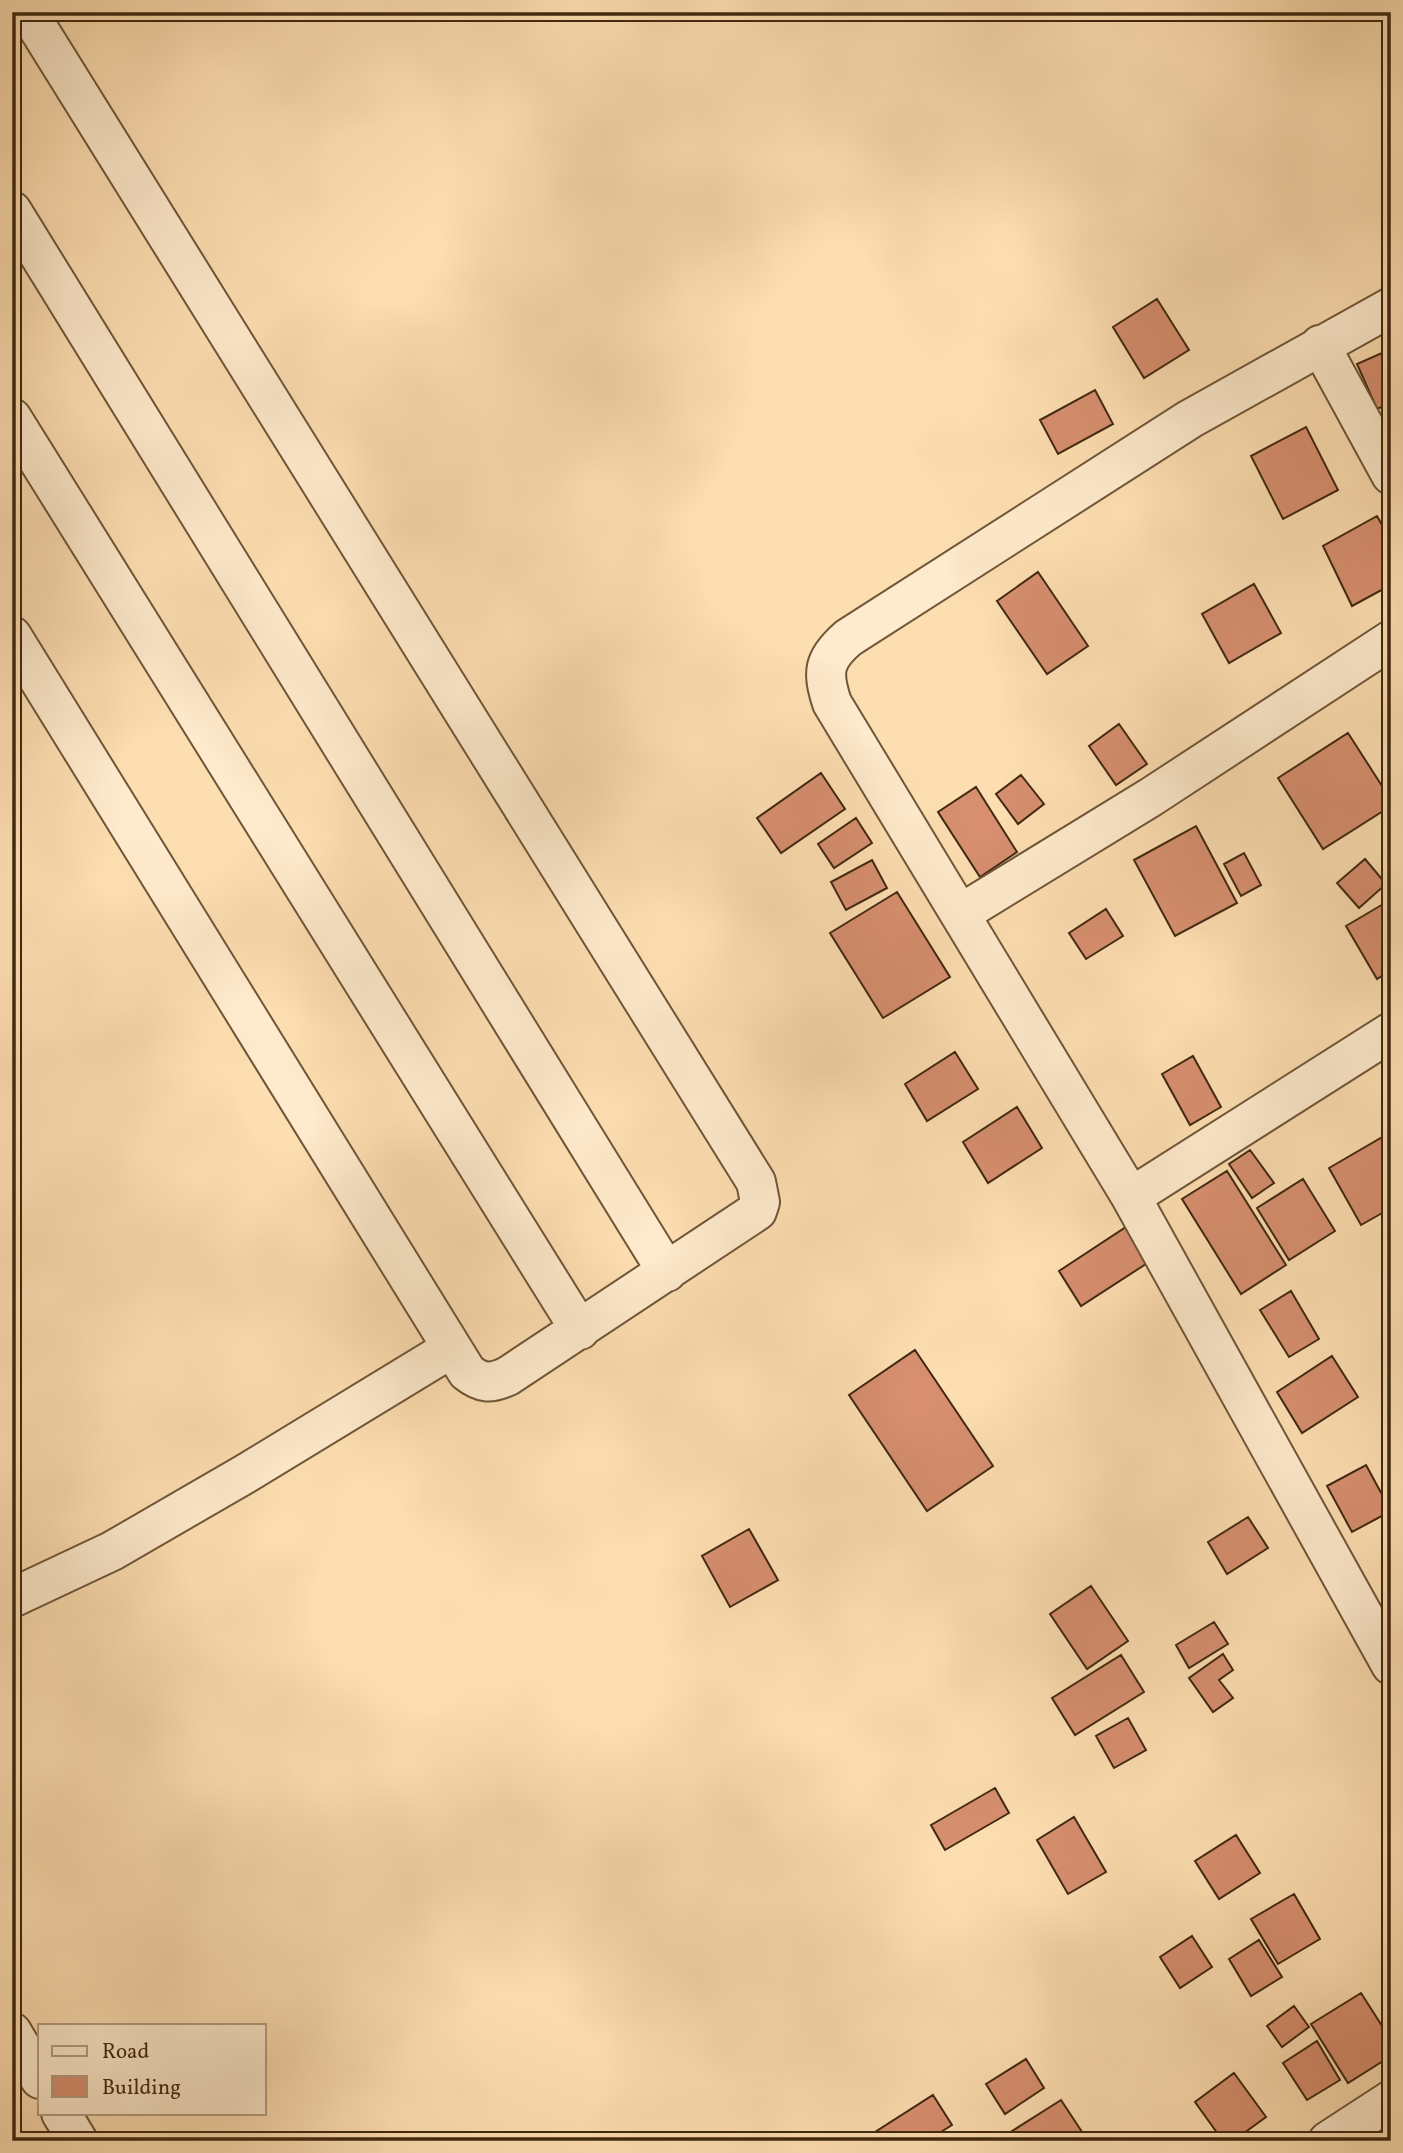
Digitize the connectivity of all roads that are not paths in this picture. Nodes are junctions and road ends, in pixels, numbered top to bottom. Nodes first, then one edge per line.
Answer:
1 (29, 12) edge
2 (12, 211) edge
3 (1391, 307) edge
4 (1320, 345) junction
5 (12, 418) edge
6 (1391, 475) edge
7 (12, 636) edge
8 (1391, 640) edge
9 (960, 914) junction
10 (1391, 1031) edge
11 (1131, 1197) junction
12 (667, 1272) junction
13 (580, 1330) junction
14 (452, 1348) junction
15 (12, 1598) edge
16 (1391, 1665) edge
17 (12, 2032) edge
18 (38, 2076) edge
19 (1391, 2099) edge
20 (62, 2114) edge
21 (78, 2141) edge
22 (1328, 2141) edge

1 - 12 street
2 - 12 street
3 - 4 street
4 - 6 street
4 - 9 street
5 - 13 street
7 - 14 street
8 - 9 street
9 - 11 street
10 - 11 street
11 - 16 street
12 - 13 street
13 - 14 street
14 - 15 street
17 - 18 street
19 - 22 street
20 - 21 street

